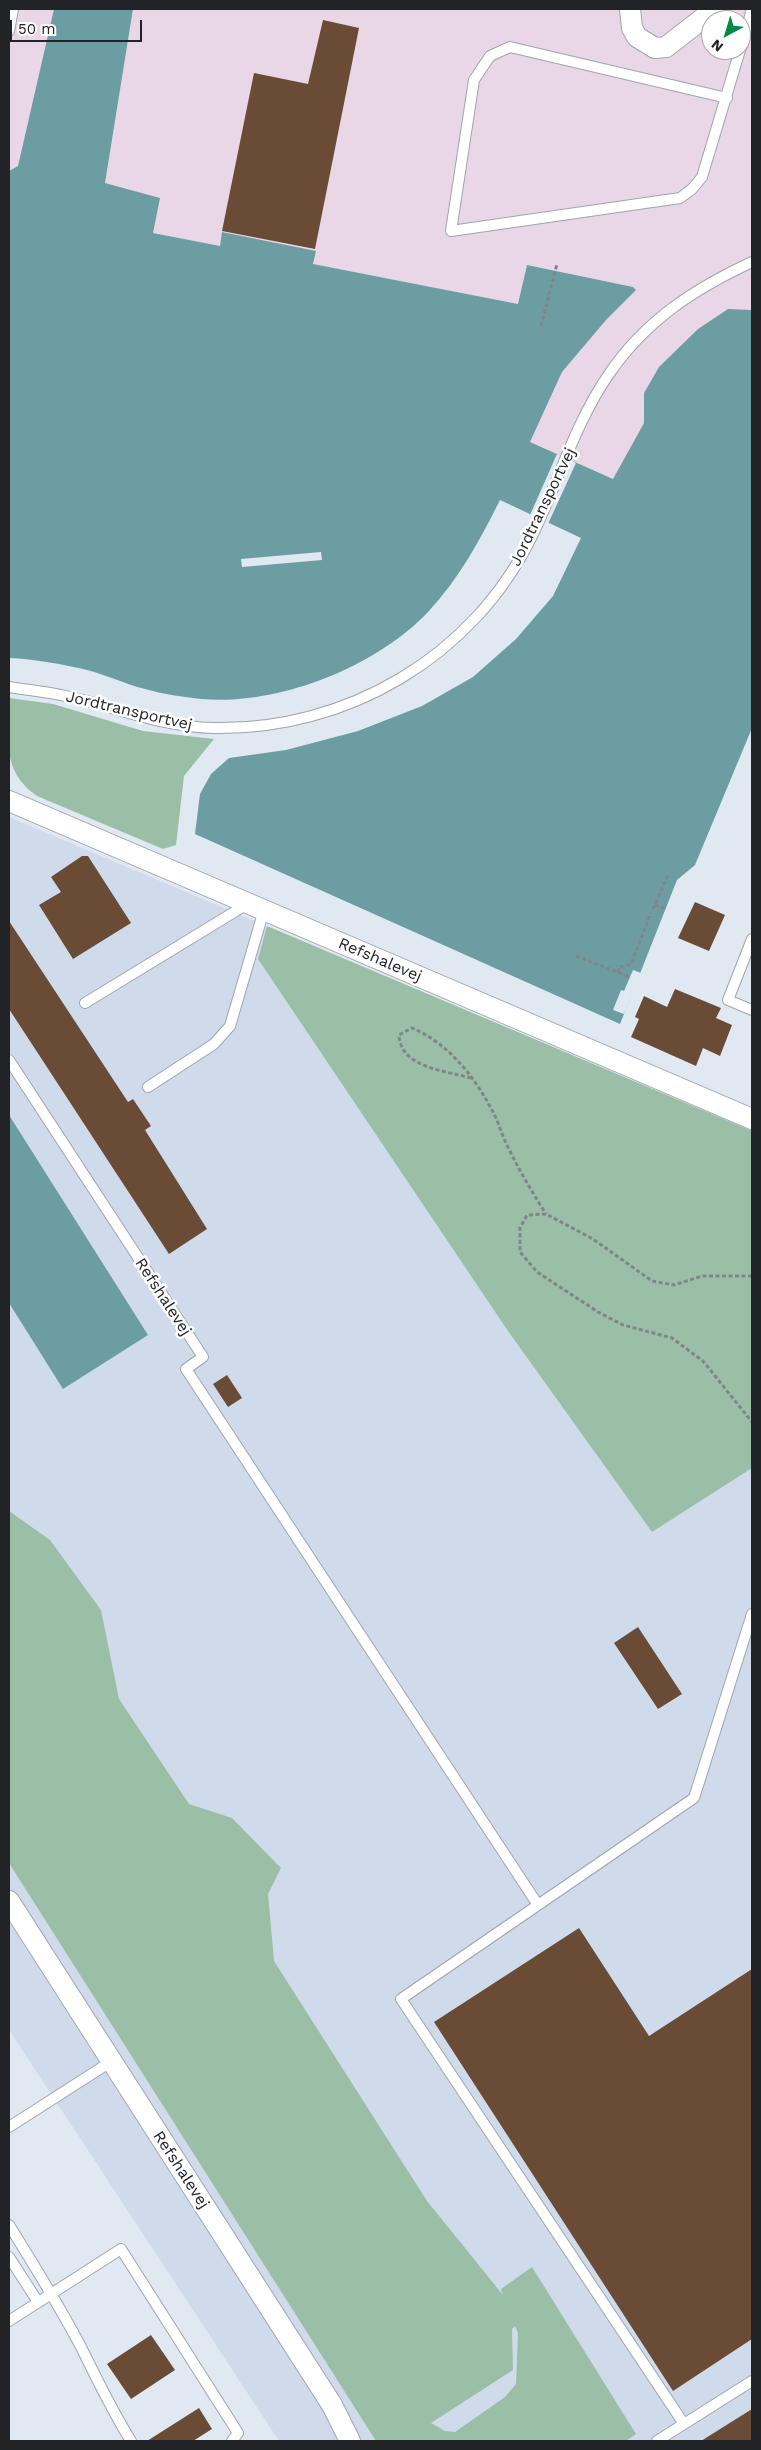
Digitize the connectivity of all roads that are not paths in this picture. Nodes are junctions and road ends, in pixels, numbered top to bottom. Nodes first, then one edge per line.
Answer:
1 (13, 9) edge
2 (630, 9) edge
3 (715, 9) edge
4 (9, 31) edge
5 (738, 60) edge
6 (727, 98) junction
7 (752, 262) edge
8 (9, 687) edge
9 (11, 799) edge
10 (256, 907) junction
11 (752, 939) edge
12 (85, 1003) dead end
13 (752, 1010) edge
14 (9, 1060) edge
15 (148, 1087) dead end
16 (752, 1119) edge
17 (752, 1614) edge
18 (9, 1901) edge
19 (538, 1905) junction
20 (112, 2061) junction
21 (9, 2127) edge
22 (9, 2225) edge
23 (9, 2257) edge
24 (51, 2293) junction
25 (38, 2302) junction
26 (9, 2321) edge
27 (752, 2381) edge
28 (684, 2424) junction
29 (131, 2441) edge
30 (232, 2441) edge
31 (350, 2441) edge
32 (657, 2441) edge

1 - 4 lane
2 - 3 street
5 - 6 lane
6 - 6 lane
7 - 8 lane, Jordtransportvej
9 - 10 street, Refshalevej
10 - 12 lane
10 - 15 lane
10 - 16 street, Refshalevej
11 - 13 lane
14 - 19 lane, Refshalevej
17 - 19 lane
18 - 20 street, Refshalevej
19 - 28 lane
20 - 21 lane
20 - 31 street, Refshalevej
22 - 24 lane
23 - 25 lane
24 - 25 lane
24 - 29 lane
24 - 30 lane
25 - 26 lane
27 - 28 lane
28 - 32 lane

